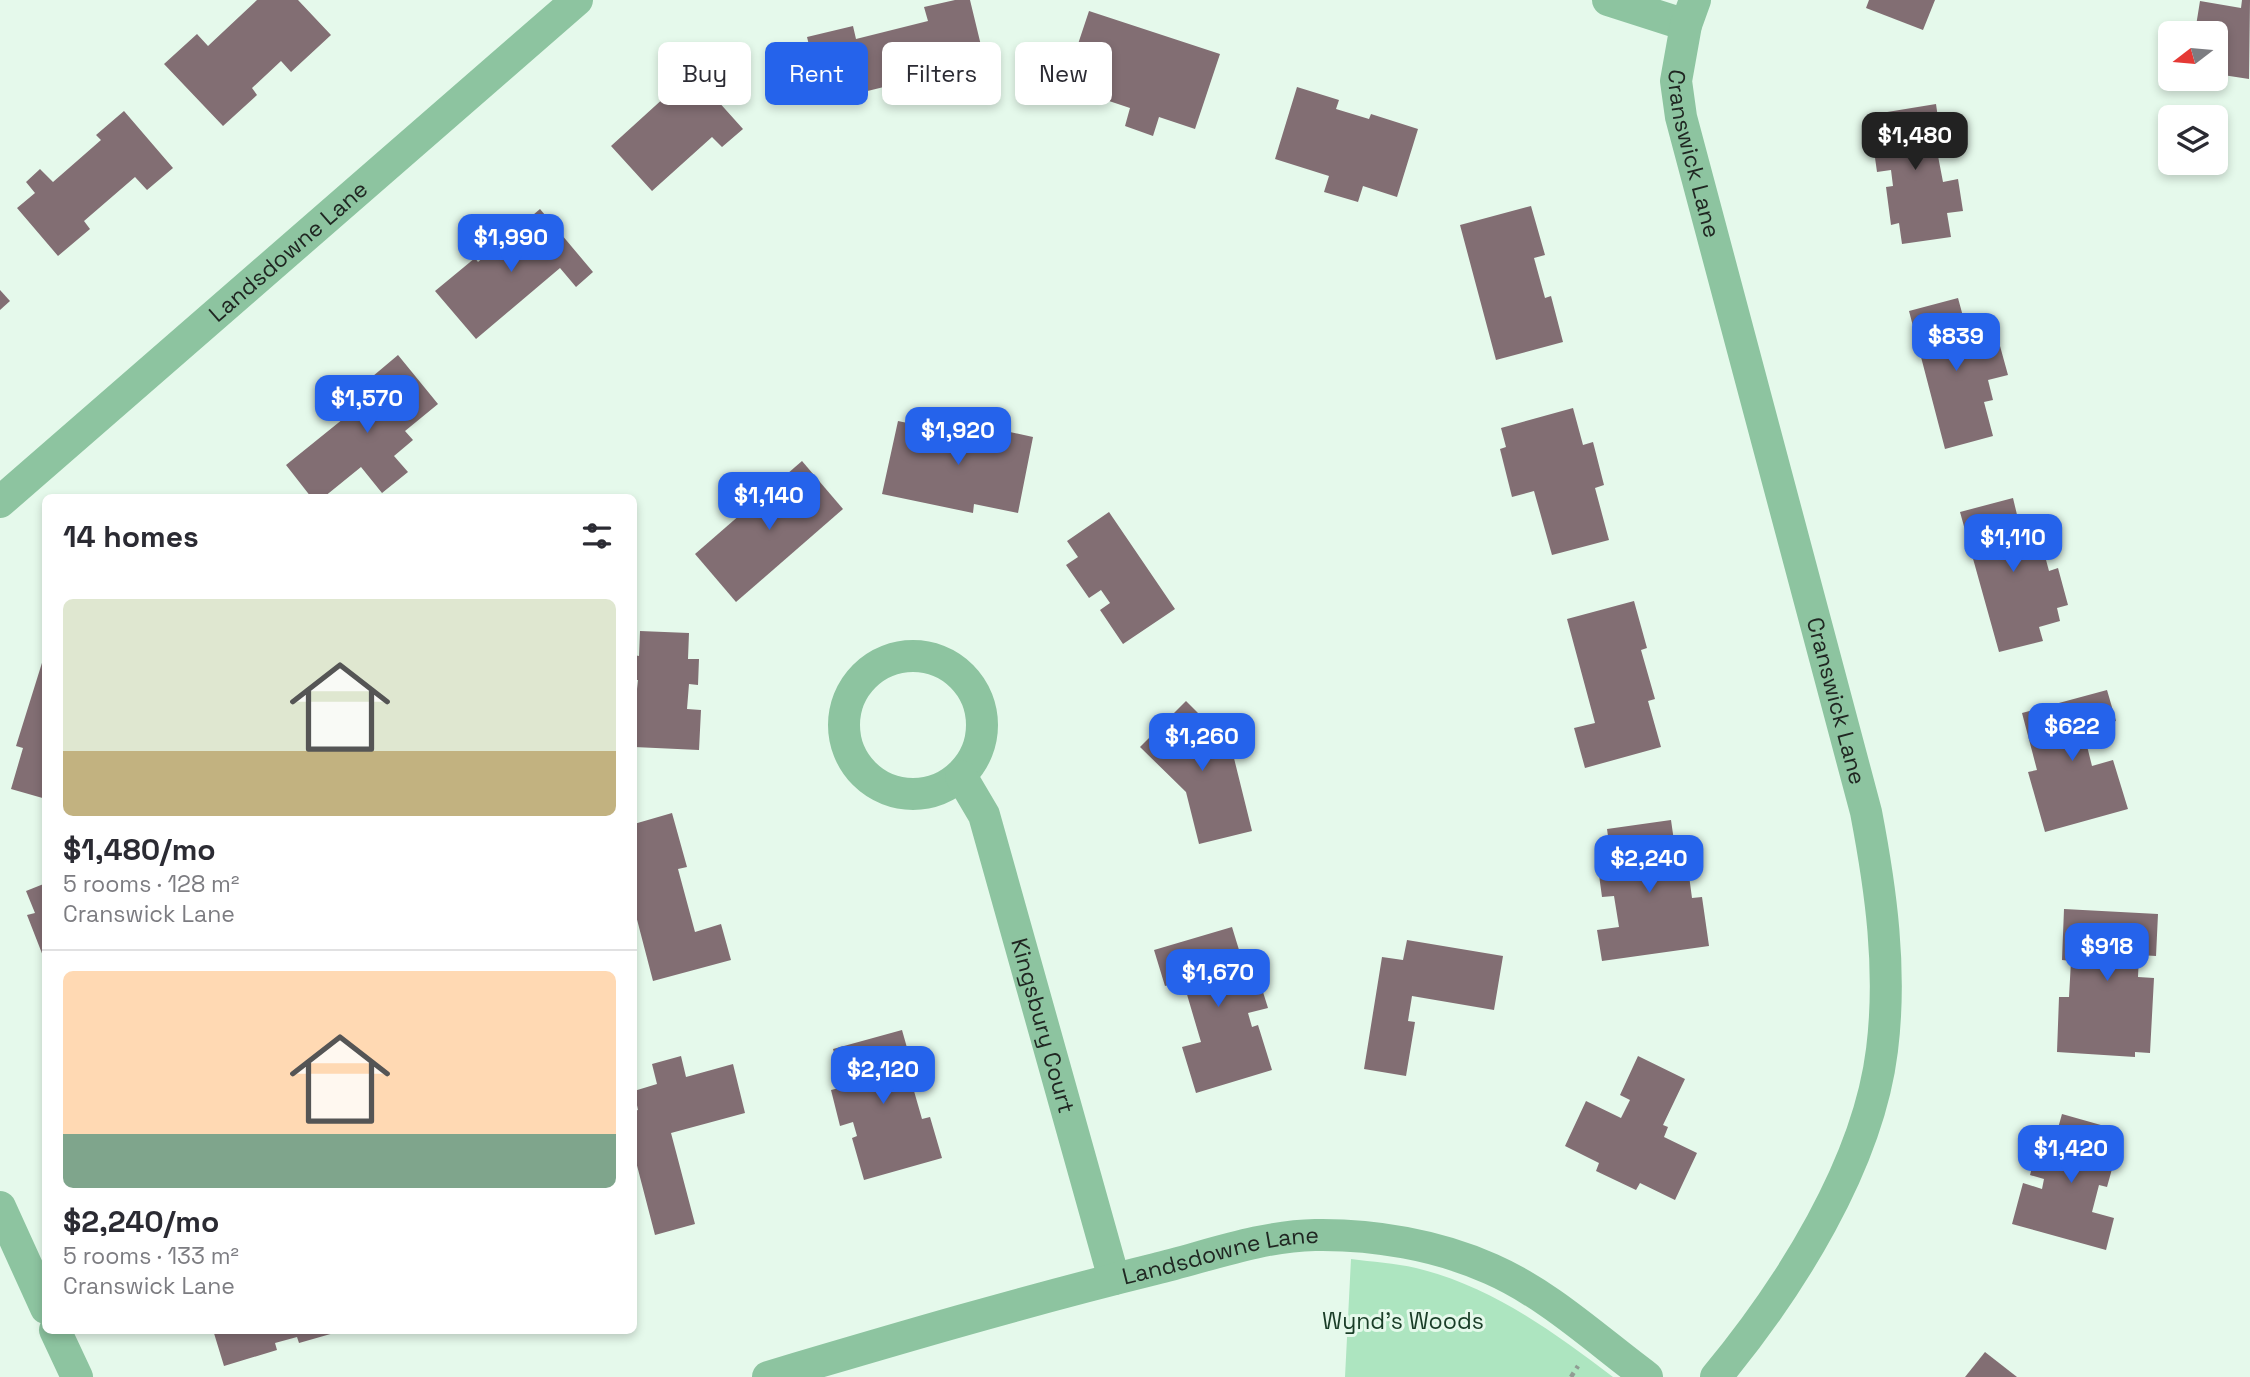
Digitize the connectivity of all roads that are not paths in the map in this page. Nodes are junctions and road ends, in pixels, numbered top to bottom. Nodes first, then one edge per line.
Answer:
1 (577, 0) edge
2 (1608, 0) edge
3 (1690, 12) edge
4 (0, 502) edge
5 (961, 776) junction
6 (0, 1207) edge
7 (1115, 1279) junction
8 (42, 1299) edge
9 (57, 1334) edge
10 (76, 1377) edge
11 (768, 1377) edge
12 (1647, 1377) edge
13 (1716, 1377) edge

1 - 4 street, Landsdowne Lane
2 - 3 street
3 - 13 street, Cranswick Lane
5 - 5 street
5 - 7 street, Kingsbury Court
6 - 8 street
7 - 11 street, Landsdowne Lane
7 - 12 street, Landsdowne Lane
9 - 10 street

